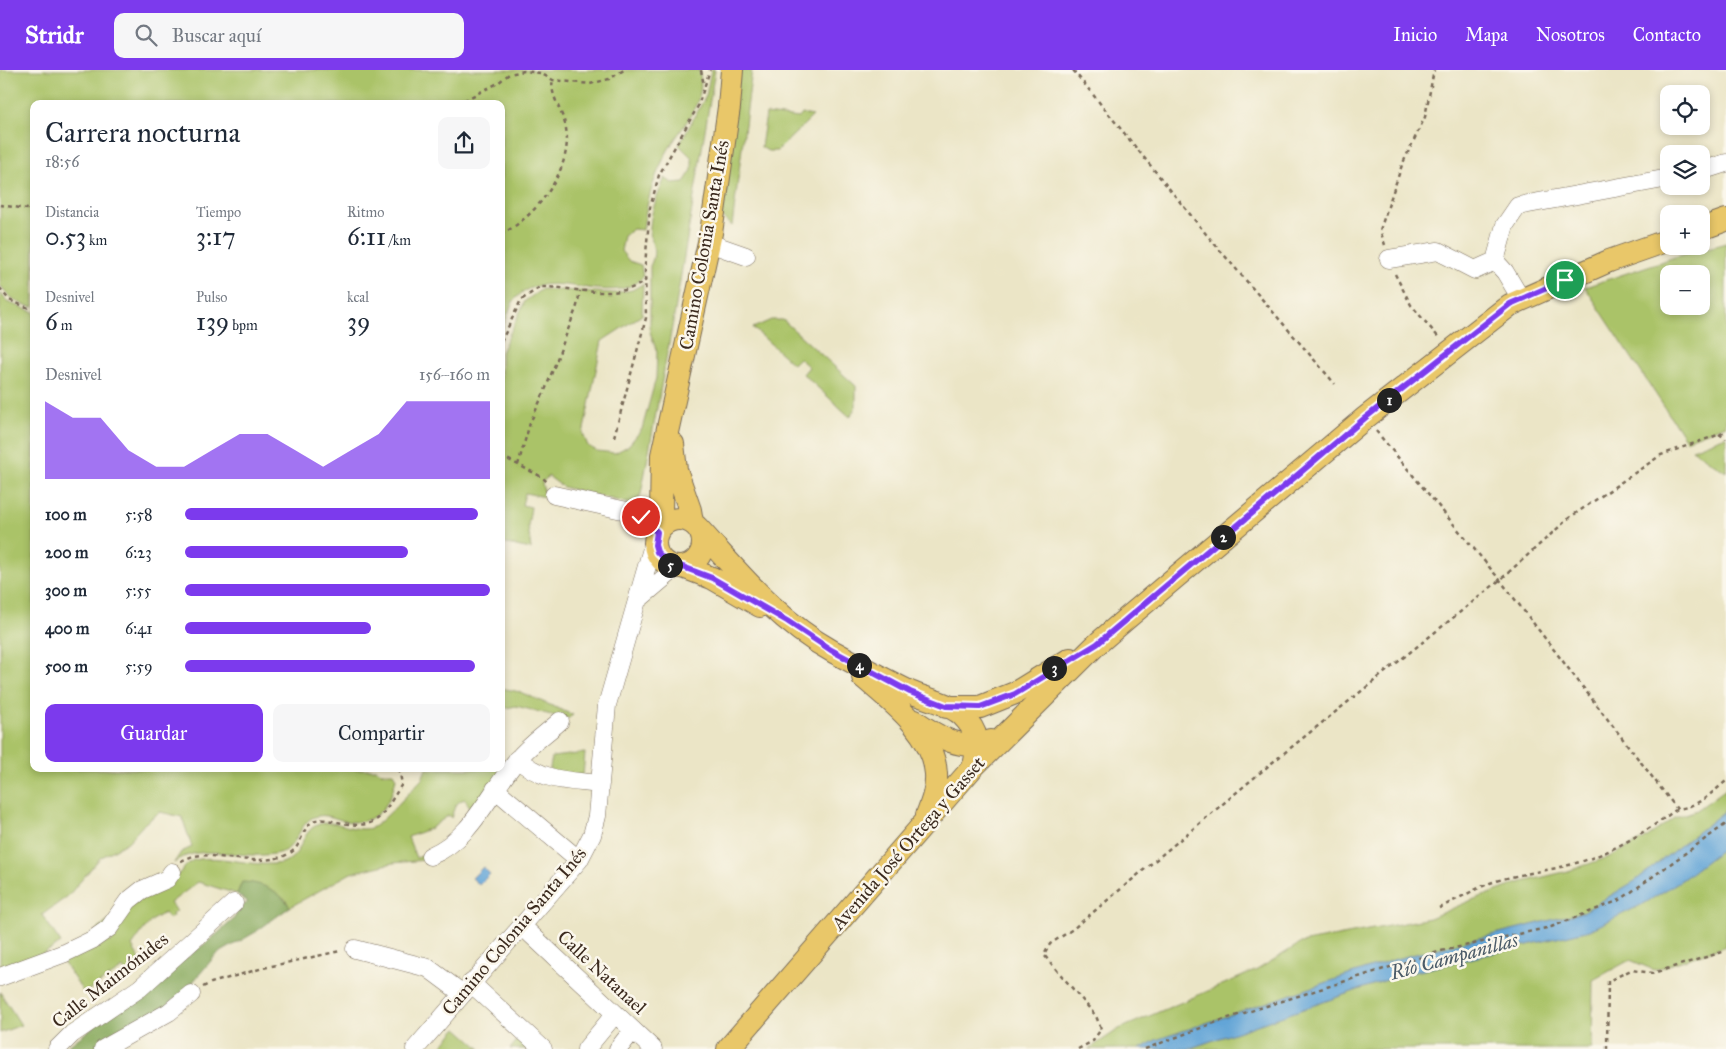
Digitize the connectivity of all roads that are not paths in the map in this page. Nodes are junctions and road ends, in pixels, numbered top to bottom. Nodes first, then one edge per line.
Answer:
1 (732, 70) edge
2 (1726, 163) edge
3 (1710, 167) edge
4 (1660, 180) edge
5 (1726, 220) edge
6 (1710, 226) edge
7 (709, 243) junction
8 (1660, 243) edge
9 (746, 256) dead end
10 (1389, 259) road end
11 (1495, 261) junction
12 (1521, 300) junction
13 (670, 418) junction
14 (554, 495) road end
15 (695, 525) junction
16 (656, 535) junction
17 (680, 567) junction
18 (638, 600) junction
19 (787, 621) junction
20 (1097, 644) junction
21 (831, 650) junction
22 (946, 706) junction
23 (901, 710) junction
24 (560, 721) dead end
25 (977, 756) junction
26 (518, 759) junction
27 (600, 784) junction
28 (495, 789) junction
29 (923, 826) junction
30 (430, 856) dead end
31 (579, 860) junction
32 (172, 872) road end
33 (234, 904) dead end
34 (522, 926) junction
35 (355, 949) road end
36 (0, 977) edge
37 (467, 988) junction
38 (191, 994) road end
39 (616, 1014) junction
40 (633, 1030) junction
41 (57, 1049) edge
42 (103, 1049) edge
43 (415, 1049) edge
44 (543, 1049) edge
45 (586, 1049) edge
46 (618, 1049) edge
47 (653, 1049) edge
48 (728, 1049) edge

1 - 7 main road, Camino Colonia Santa Inés
2 - 3 street
4 - 11 street
5 - 6 main road
7 - 9 street
7 - 13 main road, Camino Colonia Santa Inés
8 - 12 main road, Avenida José Ortega y Gasset
10 - 11 street
11 - 12 street
12 - 20 main road, Avenida José Ortega y Gasset
13 - 15 main road, Camino Colonia Santa Inés
13 - 16 main road, Camino Colonia Santa Inés
14 - 16 street
15 - 16 main road
15 - 17 main road
15 - 19 main road, Camino Colonia Santa Inés
16 - 17 main road
16 - 18 street, Camino Colonia Santa Inés
17 - 18 street
17 - 19 main road, Camino Colonia Santa Inés
18 - 27 street, Camino Colonia Santa Inés
19 - 21 main road, Camino Colonia Santa Inés
20 - 22 main road, Avenida José Ortega y Gasset
20 - 25 main road, Avenida José Ortega y Gasset
21 - 22 main road, Camino Colonia Santa Inés
21 - 23 main road, Camino Colonia Santa Inés
22 - 25 main road, Camino Colonia Santa Inés
23 - 25 main road, Camino Colonia Santa Inés
23 - 29 main road, Camino Colonia Santa Inés
24 - 26 street
25 - 29 main road, Avenida José Ortega y Gasset
26 - 27 street
26 - 28 street
27 - 31 street, Camino Colonia Santa Inés
28 - 30 street
28 - 31 street
29 - 48 main road, Avenida José Ortega y Gasset
31 - 34 street, Camino Colonia Santa Inés
32 - 36 street
33 - 41 street, Calle Maimónides
34 - 37 street, Camino Colonia Santa Inés
34 - 39 street, Calle Natanael
35 - 37 street
37 - 43 street, Camino Colonia Santa Inés
37 - 44 street
38 - 42 street
39 - 40 street, Calle Natanael
39 - 45 street
40 - 46 street
40 - 47 street, Calle Natanael

